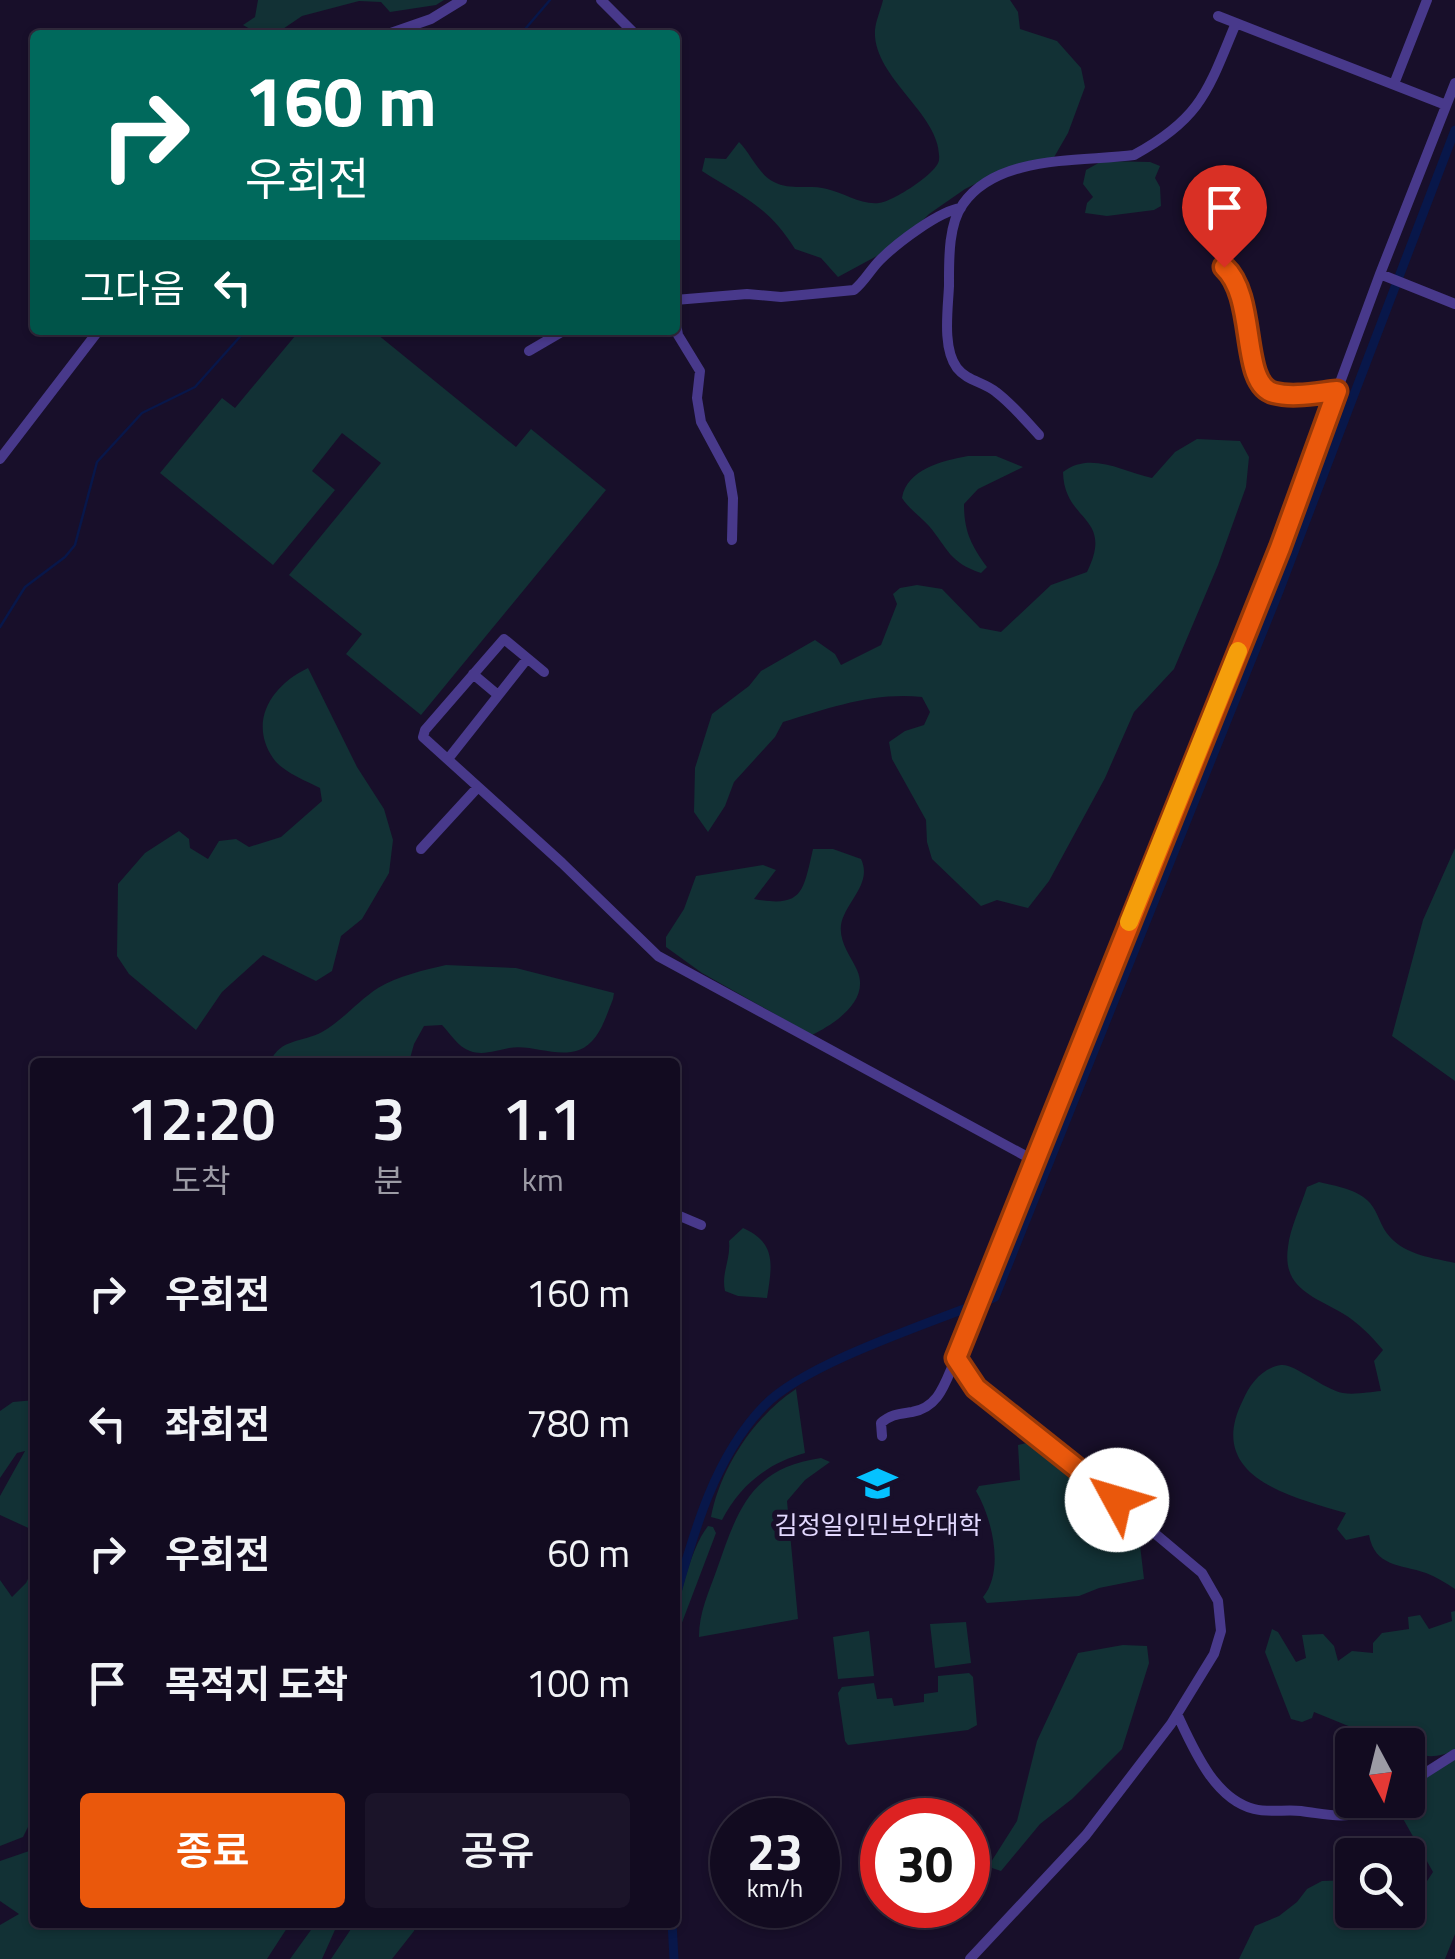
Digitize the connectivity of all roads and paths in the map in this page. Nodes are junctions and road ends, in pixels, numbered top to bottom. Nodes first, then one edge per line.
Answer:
1 (462, 0) edge
2 (601, 0) edge
3 (1428, 0) edge
4 (1218, 16) dead end
5 (1236, 23) junction
6 (399, 30) edge
7 (631, 30) edge
8 (1455, 83) edge
9 (1394, 84) junction
10 (1446, 105) junction
11 (961, 208) junction
12 (1224, 267) dead end
13 (1382, 275) junction
14 (680, 300) edge
15 (1455, 304) edge
16 (96, 335) edge
17 (556, 335) edge
18 (678, 335) edge
19 (530, 350) dead end
20 (1337, 391) junction
21 (1040, 435) dead end
22 (0, 459) edge
23 (732, 540) dead end
24 (528, 659) junction
25 (544, 672) dead end
26 (473, 674) junction
27 (498, 695) junction
28 (448, 759) junction
29 (478, 787) junction
30 (421, 849) dead end
31 (1033, 1160) junction
32 (680, 1216) edge
33 (701, 1225) dead end
34 (956, 1358) junction
35 (882, 1436) dead end
36 (1177, 1714) junction
37 (1455, 1754) edge
38 (1425, 1773) edge
39 (1335, 1817) edge
40 (970, 1959) edge

1 - 6 street
2 - 7 street
3 - 9 street
4 - 5 street
5 - 9 street
5 - 11 street
8 - 10 street
9 - 10 street
10 - 13 street
11 - 14 street
11 - 21 street
12 - 20 street
13 - 15 street
13 - 20 street
16 - 22 street
17 - 19 street
18 - 23 street
20 - 31 street
24 - 25 street
24 - 26 street
24 - 27 street
26 - 27 street
26 - 28 street
27 - 28 street
28 - 29 street
29 - 30 street
29 - 31 street
31 - 34 street
32 - 33 street
34 - 35 street
34 - 36 street
36 - 39 street
36 - 40 street
37 - 38 street

